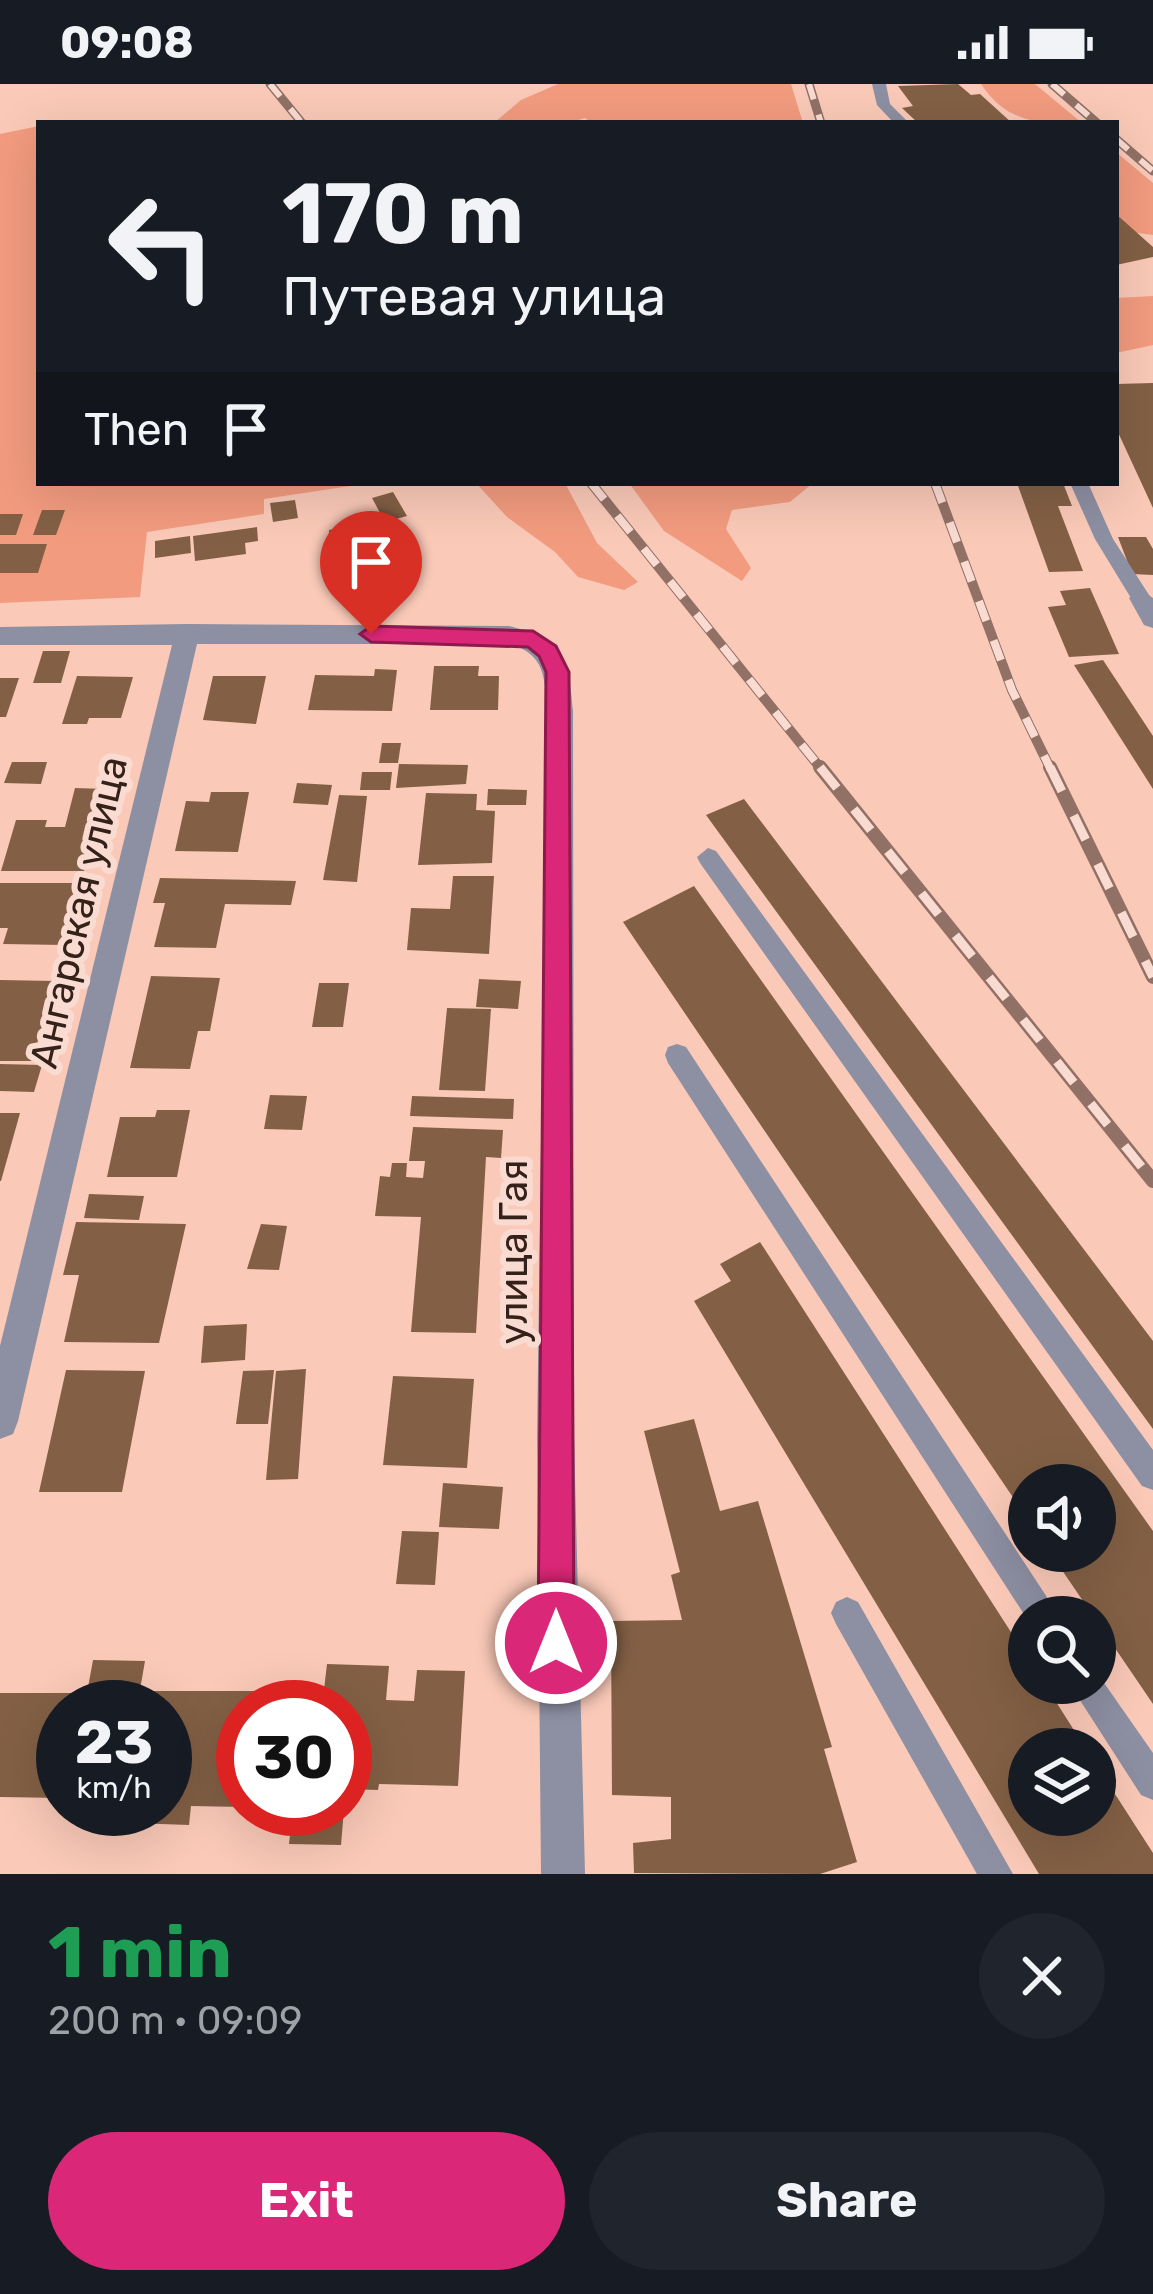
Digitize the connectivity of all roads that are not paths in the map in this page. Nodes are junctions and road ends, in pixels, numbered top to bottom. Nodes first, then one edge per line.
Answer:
1 (879, 84) edge
2 (899, 120) edge
3 (1080, 486) edge
4 (1147, 609) edge
5 (188, 633) junction
6 (0, 636) edge
7 (708, 857) dead end
8 (677, 1055) dead end
9 (0, 1420) edge
10 (1153, 1475) edge
11 (1030, 1596) edge
12 (847, 1613) dead end
13 (1101, 1704) edge
14 (1153, 1784) edge
15 (563, 1874) edge
16 (996, 1874) edge

1 - 2 lane
3 - 4 lane
5 - 6 street
5 - 9 street, Ангарская улица
5 - 15 street, улица Гая
7 - 10 lane
8 - 11 lane
12 - 16 lane
13 - 14 lane

